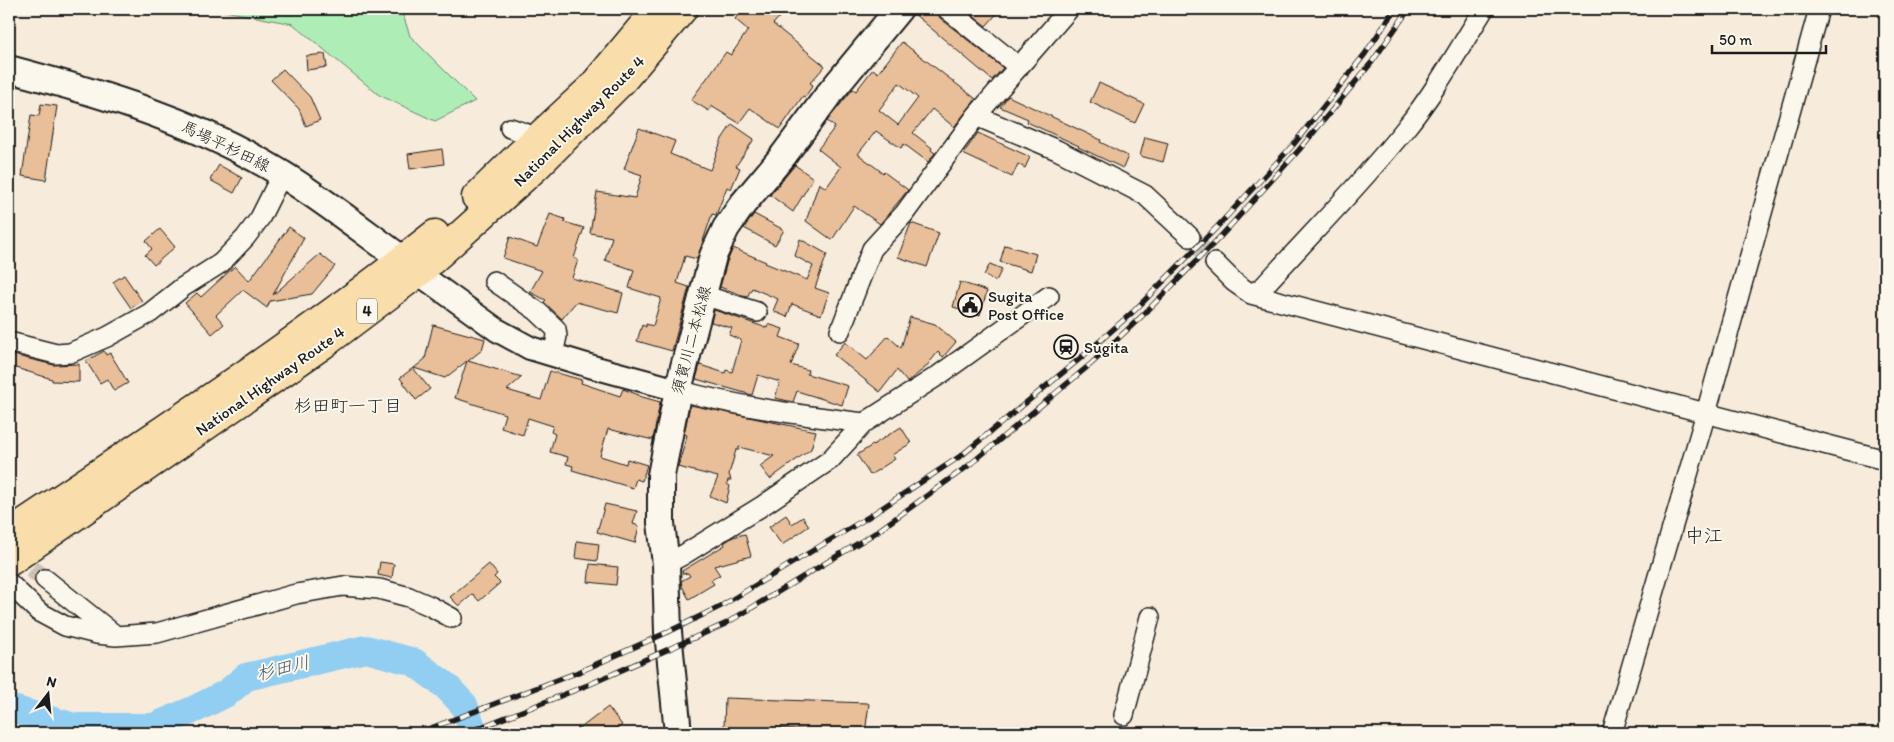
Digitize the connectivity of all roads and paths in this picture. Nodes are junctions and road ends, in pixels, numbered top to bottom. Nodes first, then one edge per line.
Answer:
1 (657, 9) edge
2 (683, 9) edge
3 (899, 9) edge
4 (947, 9) edge
5 (1069, 9) edge
6 (1484, 9) edge
7 (1819, 9) edge
8 (1019, 67) junction
9 (9, 69) edge
10 (976, 116) junction
11 (510, 128) dead end
12 (534, 141) junction
13 (282, 174) junction
14 (1190, 237) tunnel mouth
15 (1215, 263) tunnel mouth
16 (410, 266) junction
17 (494, 281) dead end
18 (1252, 294) junction
19 (703, 295) junction
20 (1049, 296) dead end
21 (757, 312) dead end
22 (840, 330) dead end
23 (9, 342) edge
24 (553, 355) junction
25 (678, 390) junction
26 (1706, 413) junction
27 (864, 423) junction
28 (1885, 460) edge
29 (9, 533) edge
30 (9, 562) edge
31 (666, 564) junction
32 (45, 579) tunnel mouth
33 (9, 583) edge
34 (1150, 617) dead end
35 (452, 618) dead end
36 (116, 636) junction
37 (1124, 715) dead end
38 (678, 733) edge
39 (1612, 733) edge

1 - 12 highway, National Highway Route 4 / 4
2 - 16 highway, National Highway Route 4 / 4
3 - 19 main road, 須賀川二本松線
4 - 8 street
5 - 8 street
6 - 18 street
7 - 26 street
8 - 10 street
9 - 13 main road, 馬場平杉田線
10 - 14 street
10 - 22 street
11 - 12 street
12 - 16 highway, National Highway Route 4 / 4
13 - 16 main road, 馬場平杉田線
13 - 23 street
15 - 18 street
16 - 24 street
16 - 29 highway, National Highway Route 4 / 4
16 - 30 highway, National Highway Route 4 / 4
17 - 24 street
18 - 26 street
19 - 21 street
19 - 25 main road, 須賀川二本松線
20 - 27 street
24 - 25 street
25 - 27 street
25 - 31 main road, 須賀川二本松線
26 - 28 street
26 - 39 street
27 - 31 street
31 - 38 main road, 須賀川二本松線
32 - 36 street
33 - 36 street
34 - 37 street
35 - 36 street

